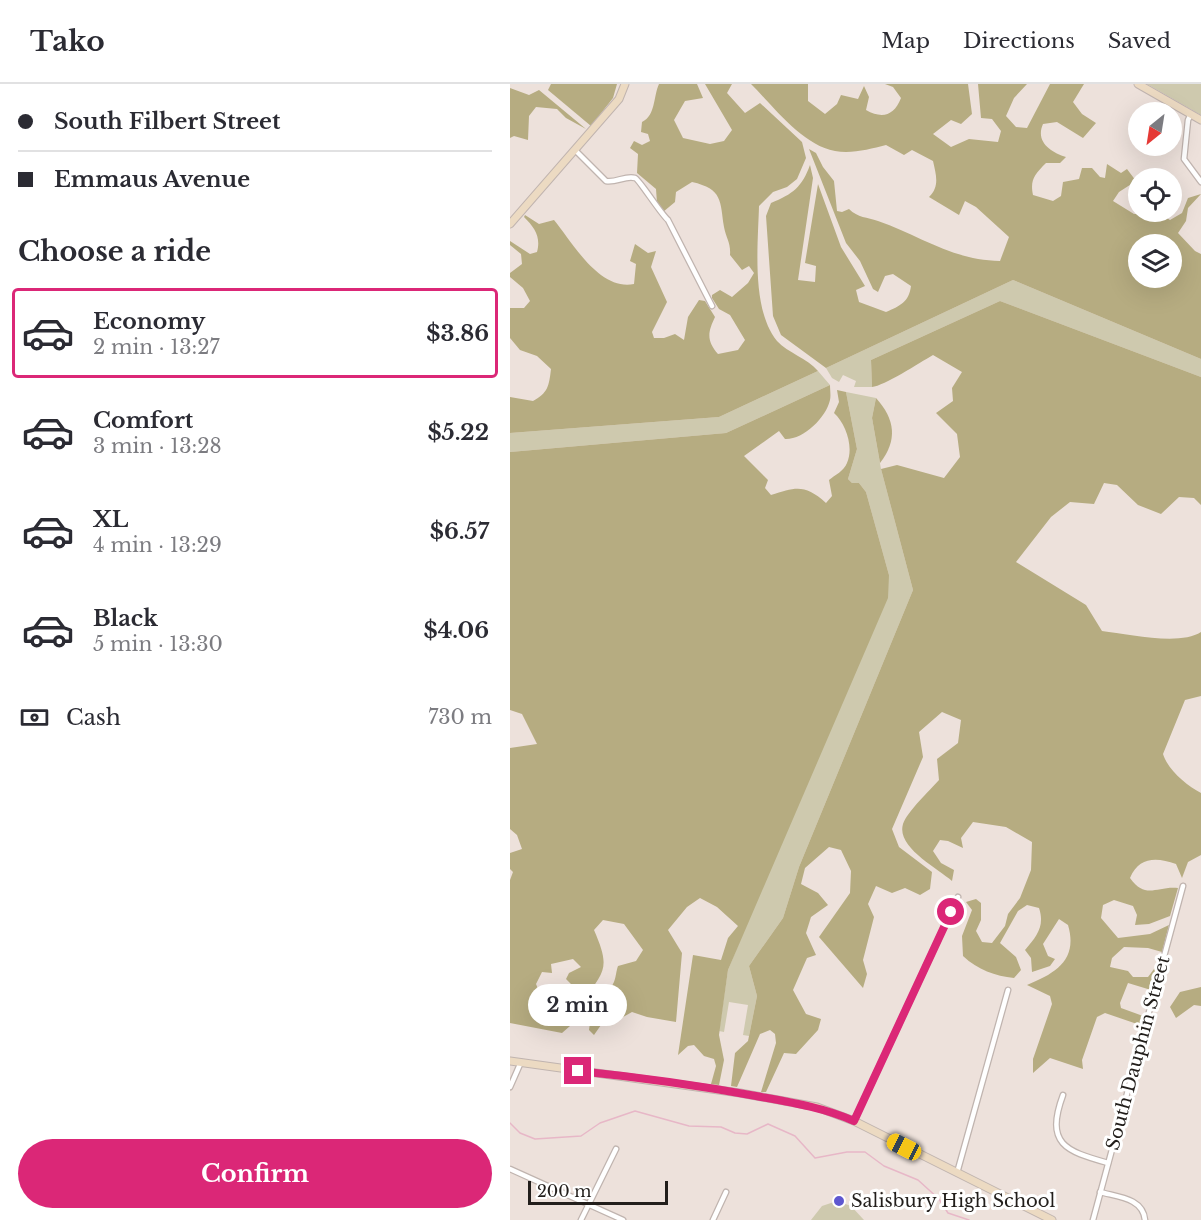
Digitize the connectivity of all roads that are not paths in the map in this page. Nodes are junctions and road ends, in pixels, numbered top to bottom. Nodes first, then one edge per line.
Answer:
1 (625, 84) edge
2 (1138, 84) edge
3 (1191, 114) junction
4 (1201, 120) edge
5 (575, 150) junction
6 (1201, 182) edge
7 (510, 224) edge
8 (712, 306) dead end
9 (1183, 886) dead end
10 (958, 897) dead end
11 (1008, 990) dead end
12 (510, 1061) edge
13 (521, 1062) junction
14 (510, 1087) edge
15 (1063, 1095) dead end
16 (854, 1121) junction
17 (616, 1149) dead end
18 (1108, 1163) junction
19 (510, 1169) edge
20 (957, 1173) junction
21 (726, 1192) dead end
22 (1100, 1192) junction
23 (589, 1204) junction
24 (581, 1220) edge
25 (622, 1220) edge
26 (713, 1220) edge
27 (1052, 1220) edge
28 (1093, 1220) edge
29 (1145, 1220) edge

1 - 5 main road
2 - 3 main road
3 - 4 main road
3 - 6 street
5 - 7 main road
5 - 8 street
9 - 18 street, South Dauphin Street
10 - 16 street
11 - 20 street
12 - 13 main road
13 - 14 street
13 - 16 main road
15 - 18 street
16 - 20 main road
17 - 23 street
18 - 22 street, South Dauphin Street
19 - 23 street
20 - 27 main road
21 - 26 street
22 - 28 street, South Dauphin Street
22 - 29 street
23 - 24 street
23 - 25 street

